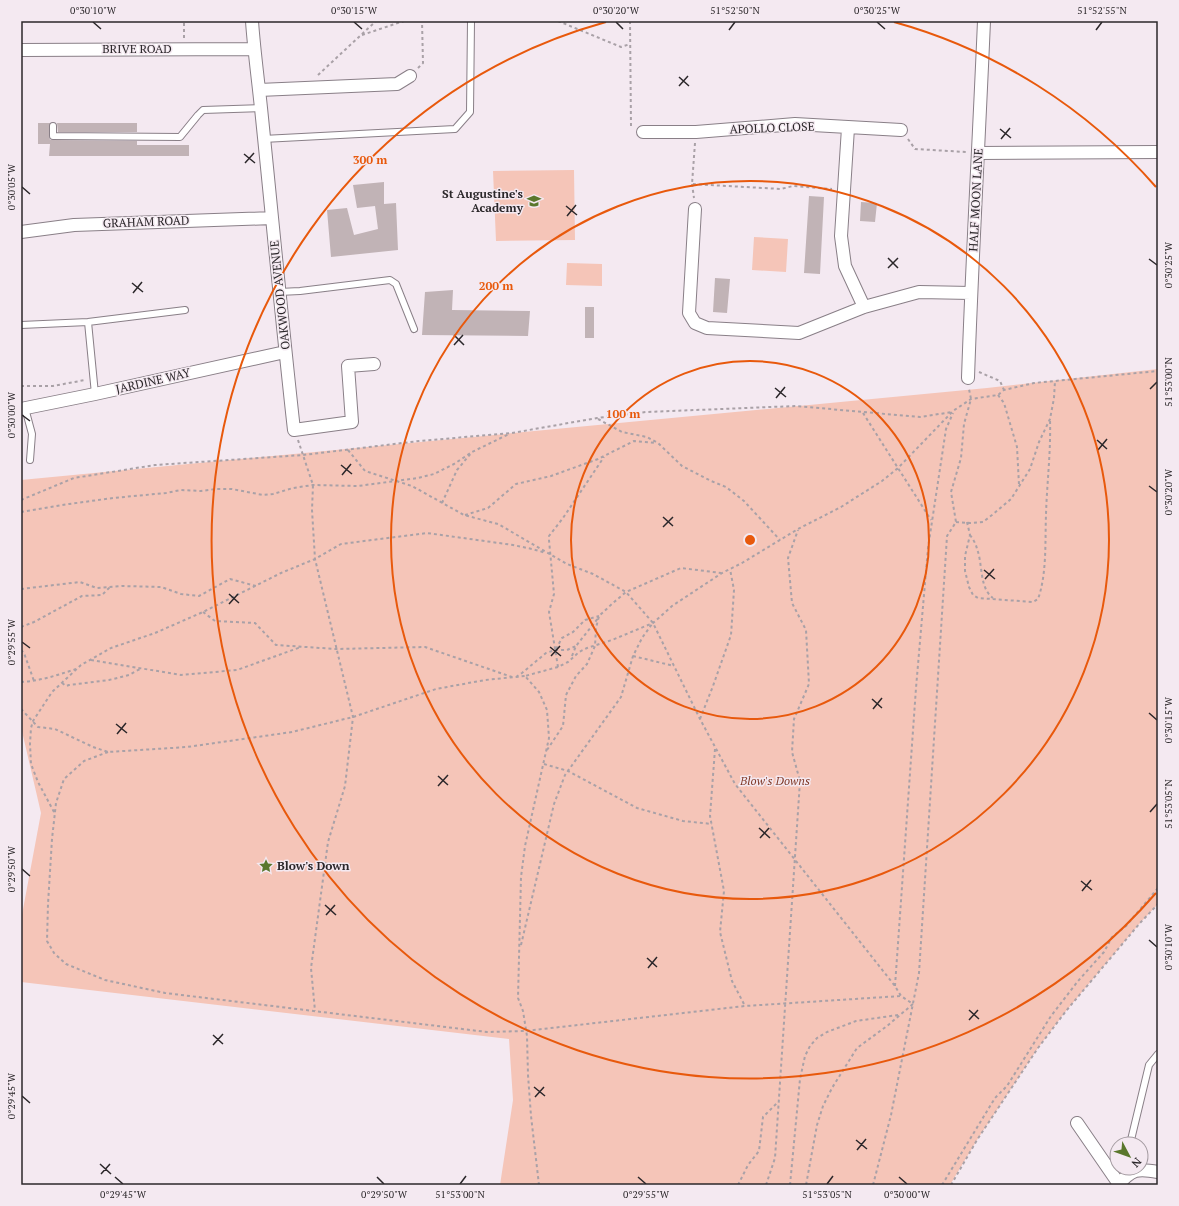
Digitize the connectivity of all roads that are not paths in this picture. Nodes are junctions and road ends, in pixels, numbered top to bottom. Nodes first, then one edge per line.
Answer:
1 (252, 21) edge
2 (471, 21) edge
3 (984, 21) edge
4 (254, 49) junction
5 (21, 50) edge
6 (410, 76) road end
7 (259, 90) junction
8 (261, 108) junction
9 (54, 126) dead end
10 (848, 128) junction
11 (901, 130) road end
12 (643, 132) road end
13 (264, 139) junction
14 (1158, 152) edge
15 (979, 153) junction
16 (695, 209) dead end
17 (272, 218) junction
18 (21, 232) edge
19 (278, 292) junction
20 (971, 293) junction
21 (864, 307) junction
22 (185, 310) dead end
23 (88, 322) junction
24 (21, 326) edge
25 (414, 329) dead end
26 (285, 352) junction
27 (374, 364) dead end
28 (968, 374) road end
29 (95, 394) junction
30 (23, 408) edge
31 (30, 460) dead end
32 (1158, 1054) edge
33 (1077, 1123) dead end
34 (1132, 1136) edge
35 (1125, 1176) edge
36 (1118, 1184) edge

1 - 4 street, OAKWOOD AVENUE
2 - 13 lane
3 - 15 street, HALF MOON LANE
4 - 5 street, BRIVE ROAD
4 - 7 street, OAKWOOD AVENUE
6 - 7 street
7 - 8 street, OAKWOOD AVENUE
8 - 9 lane
8 - 13 street, OAKWOOD AVENUE
10 - 11 street, APOLLO CLOSE
10 - 12 street, APOLLO CLOSE
10 - 21 street
13 - 17 street, OAKWOOD AVENUE
14 - 15 street
15 - 20 street, HALF MOON LANE
16 - 21 street
17 - 18 street, GRAHAM ROAD
17 - 19 street, OAKWOOD AVENUE
19 - 25 lane
19 - 26 street, OAKWOOD AVENUE
20 - 21 street
20 - 28 street, HALF MOON LANE
22 - 23 lane
23 - 24 lane
23 - 29 lane
26 - 27 street, OAKWOOD AVENUE
26 - 29 street, JARDINE WAY
29 - 30 street, JARDINE WAY
30 - 31 lane
32 - 34 lane
33 - 36 street
35 - 36 street

